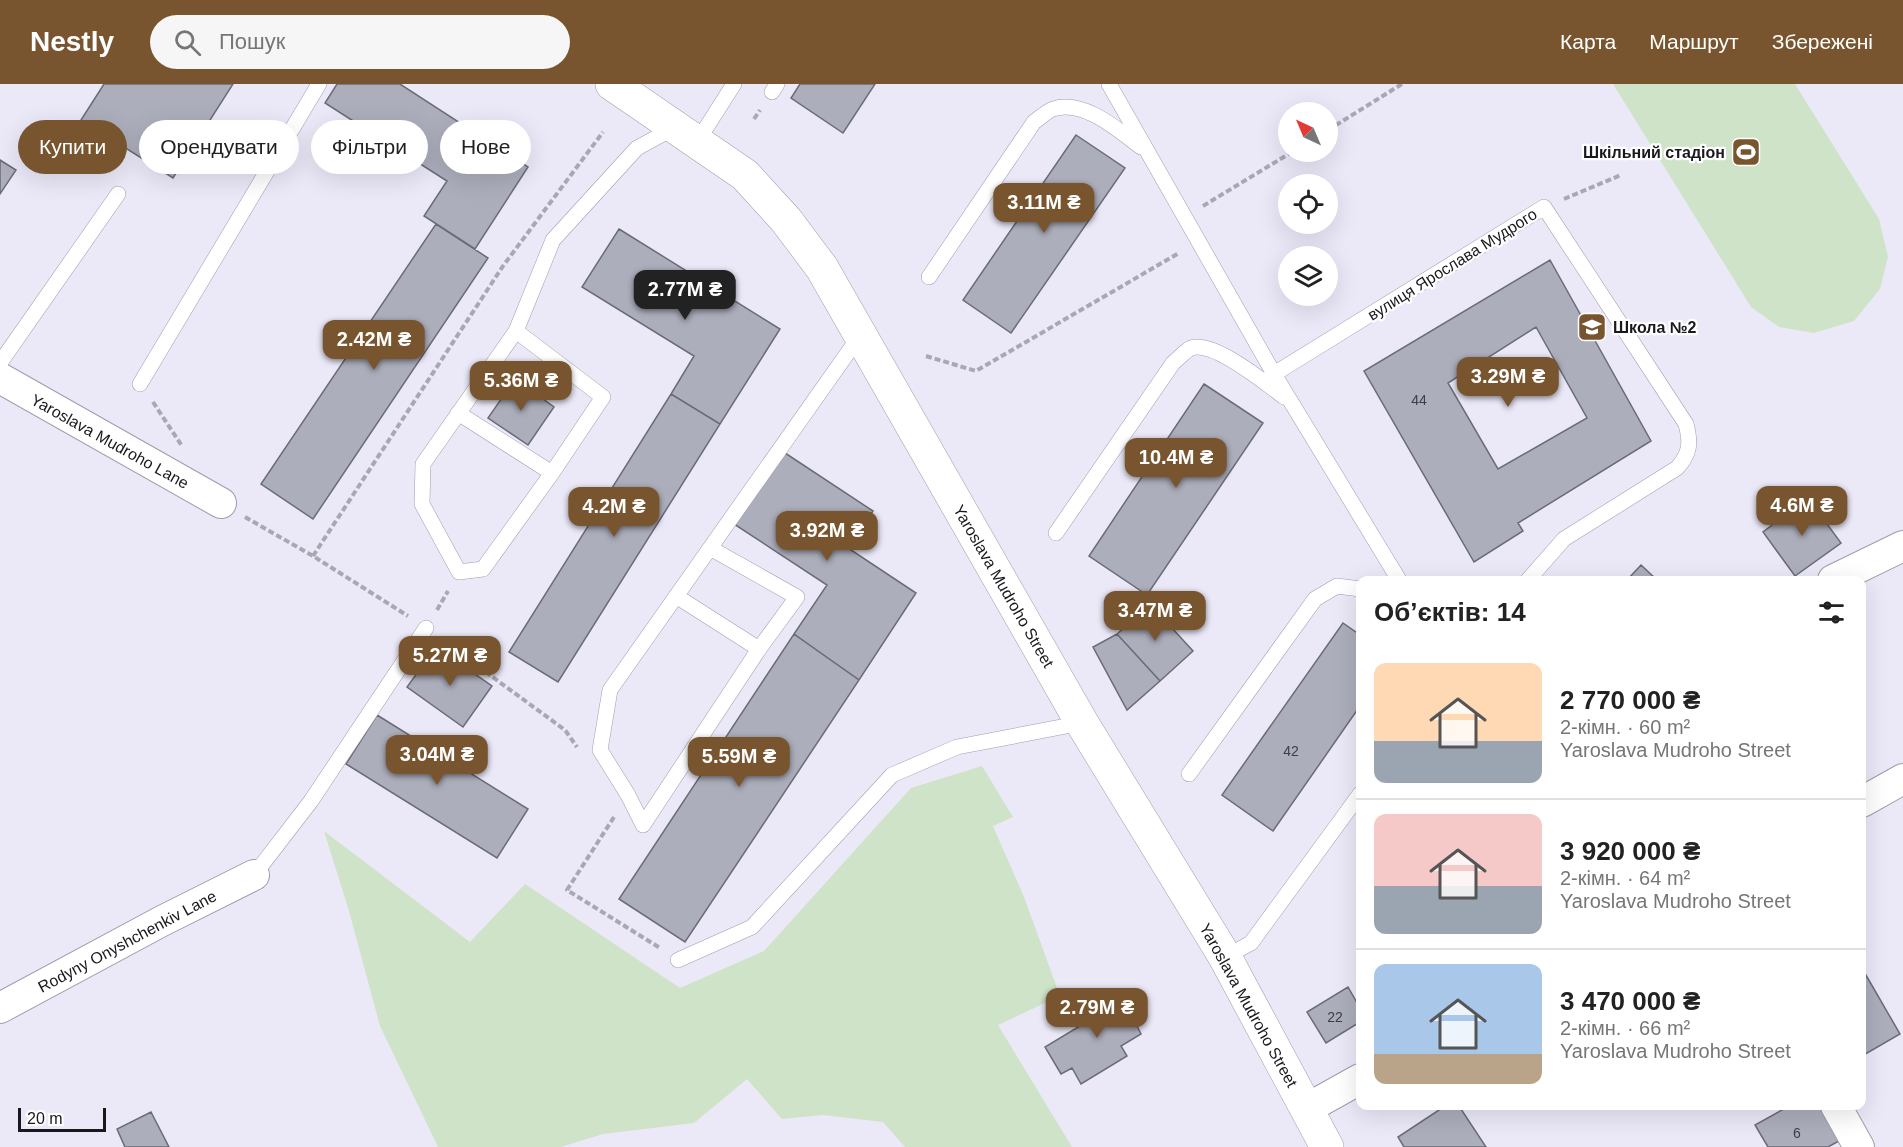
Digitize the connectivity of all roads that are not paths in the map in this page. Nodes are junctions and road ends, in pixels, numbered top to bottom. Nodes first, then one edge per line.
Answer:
1 (319, 84) edge
2 (734, 84) edge
3 (1109, 84) edge
4 (619, 86) edge
5 (686, 135) junction
6 (1148, 153) junction
7 (118, 194) dead end
8 (929, 277) dead end
9 (516, 331) junction
10 (861, 334) junction
11 (0, 363) edge
12 (1274, 374) junction
13 (0, 378) edge
14 (140, 384) dead end
15 (1291, 402) junction
16 (458, 413) junction
17 (552, 474) junction
18 (221, 503) road end
19 (1056, 533) dead end
20 (1903, 546) edge
21 (710, 548) junction
22 (1397, 576) edge
23 (1532, 576) edge
24 (1841, 576) edge
25 (1356, 588) edge
26 (676, 596) junction
27 (426, 628) road end
28 (759, 649) junction
29 (1082, 723) junction
30 (1189, 774) dead end
31 (1903, 779) edge
32 (1356, 800) edge
33 (1866, 800) edge
34 (254, 875) joint
35 (1225, 957) junction
36 (678, 960) road end
37 (0, 1008) edge
38 (1356, 1081) edge
39 (1308, 1108) junction
40 (1838, 1110) edge
41 (1327, 1147) edge
42 (1859, 1147) edge

1 - 14 lane
2 - 5 lane
3 - 6 lane
4 - 5 street, Yaroslava Mudroho Street
5 - 9 lane
5 - 10 street, Yaroslava Mudroho Street
6 - 8 lane
6 - 12 lane
7 - 11 lane
9 - 16 lane
9 - 17 lane
10 - 21 lane
10 - 29 street, Yaroslava Mudroho Street
12 - 15 lane
12 - 23 lane, вулиця Ярослава Мудрого
13 - 18 street, Yaroslava Mudroho Lane
15 - 19 lane
15 - 22 lane
16 - 17 lane
16 - 17 lane
20 - 24 street
21 - 26 lane
21 - 28 lane
25 - 30 lane
26 - 28 lane
26 - 28 lane
27 - 34 lane
29 - 35 street, Yaroslava Mudroho Street
29 - 36 lane
31 - 33 street
32 - 35 lane
34 - 37 street, Rodyny Onyshchenkiv Lane
35 - 39 street, Yaroslava Mudroho Street
38 - 39 street
39 - 41 street, Yaroslava Mudroho Street
40 - 42 street

